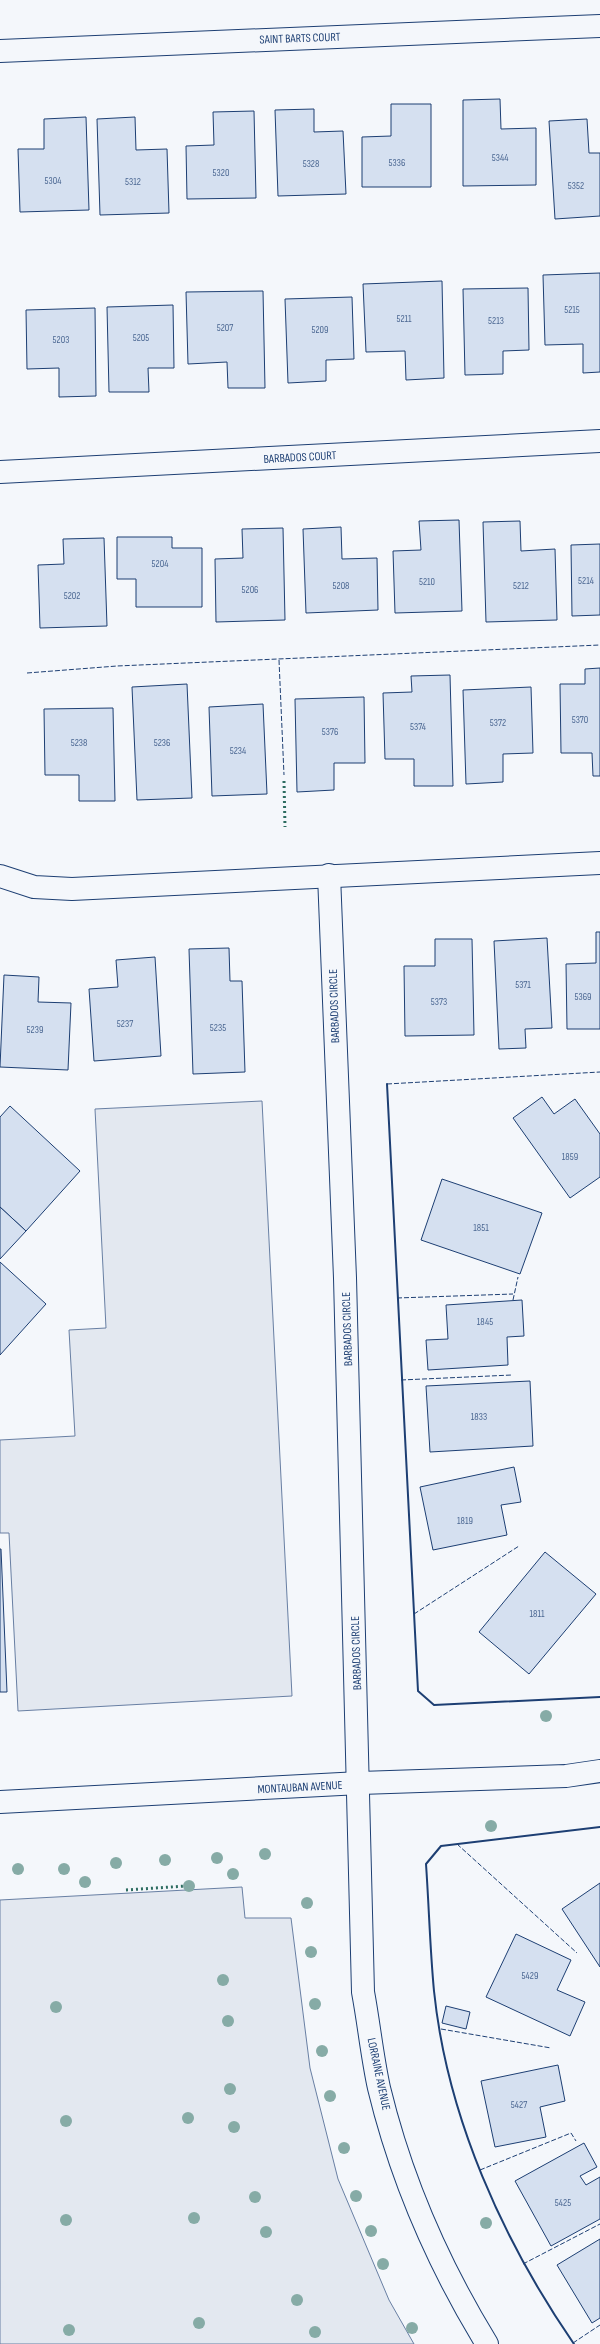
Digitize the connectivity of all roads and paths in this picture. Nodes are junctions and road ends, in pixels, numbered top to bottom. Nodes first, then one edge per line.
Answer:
1 (600, 26) edge
2 (0, 51) edge
3 (600, 441) edge
4 (0, 472) edge
5 (600, 863) edge
6 (329, 875) junction
7 (0, 876) edge
8 (600, 1771) edge
9 (360, 1783) junction
10 (0, 1802) edge
11 (487, 2344) edge

1 - 2 street, SAINT BARTS COURT
3 - 4 street, BARBADOS COURT
5 - 6 street
6 - 7 street
6 - 9 street, BARBADOS CIRCLE
8 - 9 street, MONTAUBAN AVENUE
9 - 10 street, MONTAUBAN AVENUE
9 - 11 street, LORRAINE AVENUE

